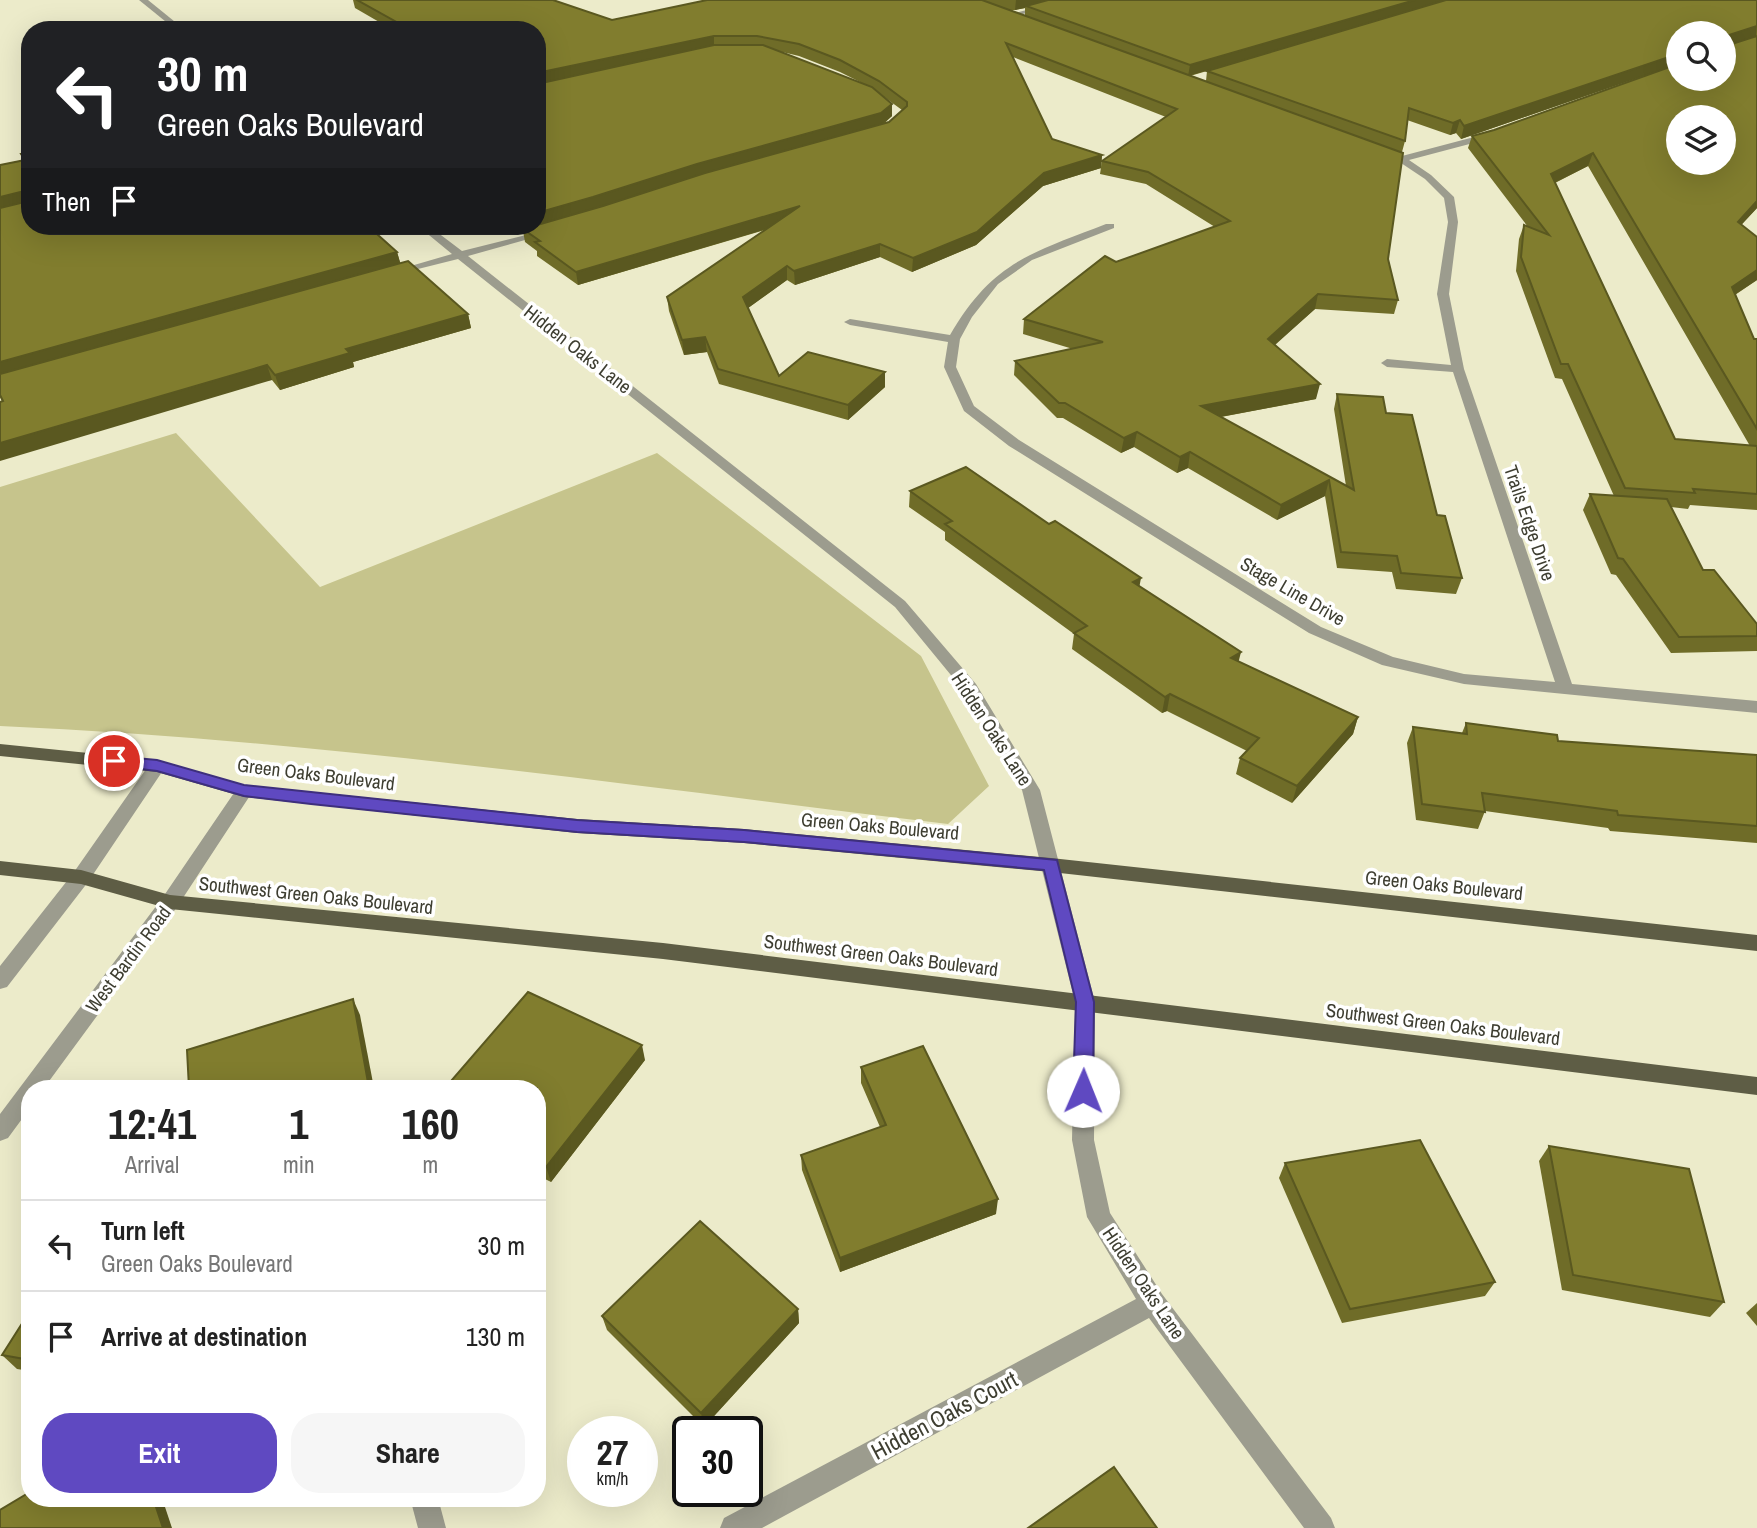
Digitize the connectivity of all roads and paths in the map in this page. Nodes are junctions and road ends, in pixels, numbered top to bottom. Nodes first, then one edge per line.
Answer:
1 (144, 0) edge
2 (1074, 0) edge
3 (170, 21) edge
4 (1033, 25) edge
5 (1499, 133) edge
6 (1363, 144) edge
7 (1401, 159) junction
8 (562, 226) edge
9 (1110, 226) dead end
10 (546, 231) edge
11 (434, 235) edge
12 (530, 235) edge
13 (460, 255) junction
14 (381, 278) edge
15 (850, 322) dead end
16 (954, 339) junction
17 (1387, 363) dead end
18 (1458, 369) junction
19 (1566, 689) junction
20 (1757, 707) edge
21 (0, 750) edge
22 (157, 766) junction
23 (244, 791) junction
24 (1051, 864) junction
25 (0, 868) edge
26 (81, 877) junction
27 (170, 902) junction
28 (1757, 943) edge
29 (0, 981) edge
30 (1085, 1002) junction
31 (38, 1080) edge
32 (1757, 1086) edge
33 (21, 1103) edge
34 (0, 1131) edge
35 (1153, 1303) junction
36 (426, 1507) edge
37 (432, 1528) edge
38 (734, 1528) edge
39 (1321, 1528) edge

1 - 3 street
2 - 4 street
5 - 7 street
6 - 7 street, Trails Edge Drive
7 - 18 street, Trails Edge Drive
8 - 10 street
9 - 16 street, Stage Line Drive
11 - 13 street, Hidden Oaks Lane
12 - 13 street
13 - 14 street
13 - 24 street, Hidden Oaks Lane
15 - 16 street
16 - 19 street, Stage Line Drive
17 - 18 street
18 - 19 street, Trails Edge Drive
19 - 20 street, Stage Line Drive
21 - 22 main road, Green Oaks Boulevard
22 - 23 main road, Green Oaks Boulevard
22 - 26 street
23 - 24 main road, Green Oaks Boulevard
23 - 27 street, West Bardin Road
24 - 28 main road, Green Oaks Boulevard
24 - 30 street, Hidden Oaks Lane
25 - 26 main road, Southwest Green Oaks Boulevard
26 - 27 main road, Southwest Green Oaks Boulevard
26 - 29 street
27 - 30 main road, Southwest Green Oaks Boulevard
27 - 31 street, West Bardin Road
30 - 32 main road, Southwest Green Oaks Boulevard
30 - 35 street, Hidden Oaks Lane
33 - 34 street, West Bardin Road
35 - 38 street, Hidden Oaks Court
35 - 39 street, Hidden Oaks Lane
36 - 37 street

